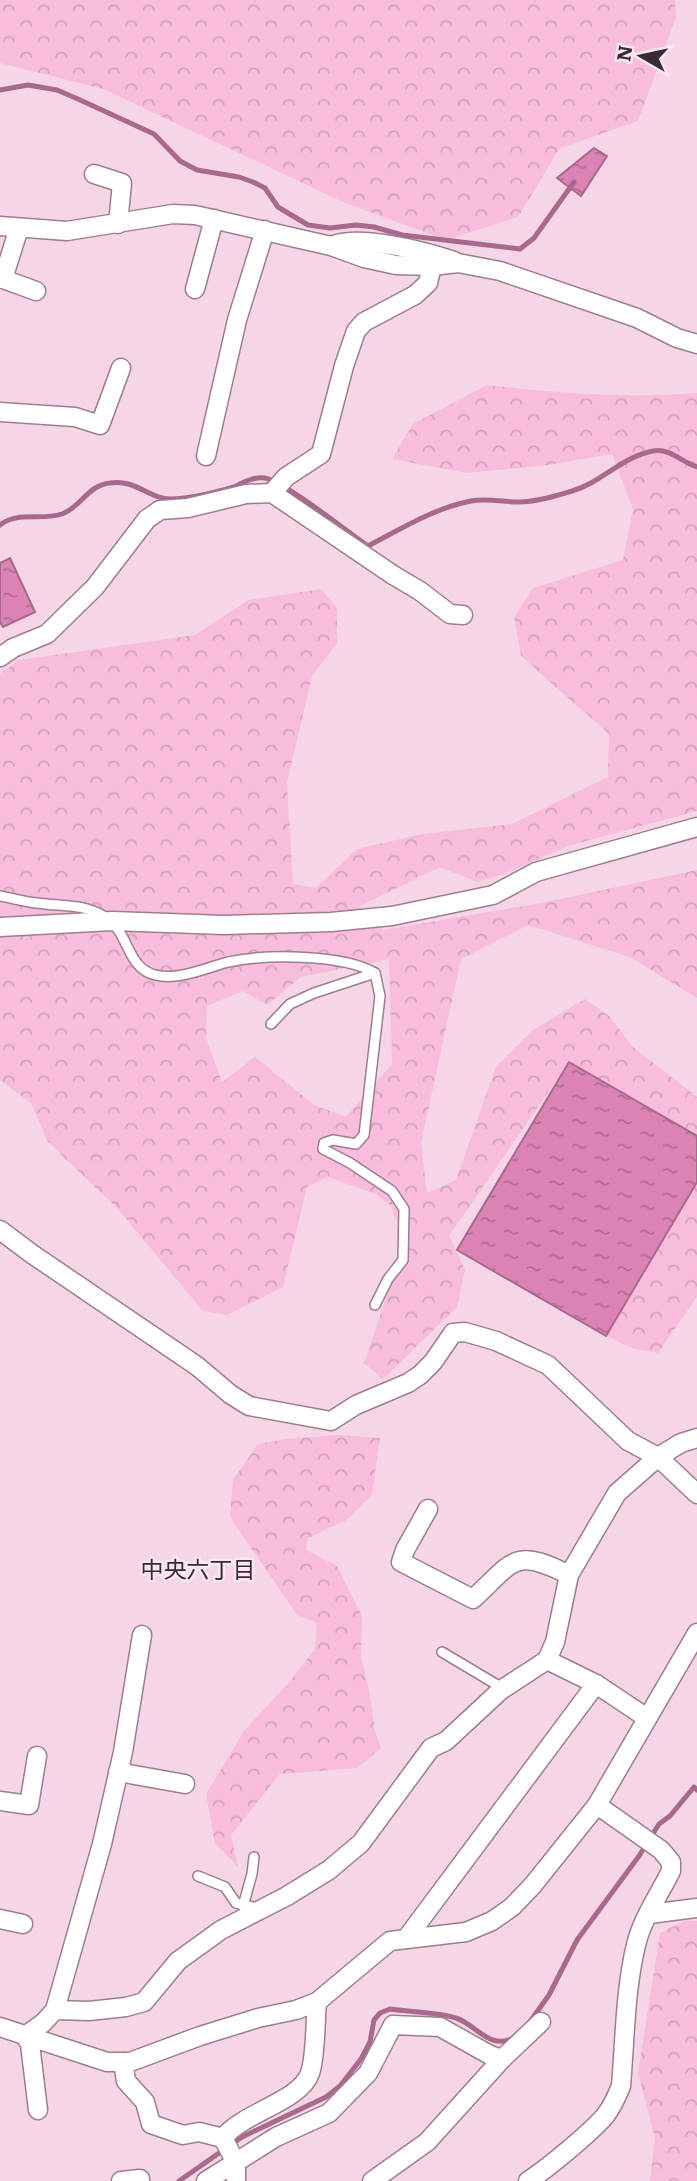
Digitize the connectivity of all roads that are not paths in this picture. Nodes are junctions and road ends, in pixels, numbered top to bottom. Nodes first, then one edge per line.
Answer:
1 (94, 174) dead end
2 (214, 219) junction
3 (118, 224) junction
4 (0, 226) edge
5 (19, 228) junction
6 (265, 230) junction
7 (331, 246) junction
8 (458, 263) junction
9 (432, 266) junction
10 (2, 279) edge
11 (195, 289) dead end
12 (36, 291) dead end
13 (697, 344) edge
14 (121, 368) dead end
15 (0, 412) edge
16 (206, 456) dead end
17 (272, 493) junction
18 (463, 615) dead end
19 (0, 657) edge
20 (697, 827) edge
21 (0, 896) edge
22 (112, 922) junction
23 (0, 928) edge
24 (375, 973) junction
25 (271, 1024) dead end
26 (0, 1230) edge
27 (375, 1305) dead end
28 (697, 1438) edge
29 (658, 1457) junction
30 (697, 1494) edge
31 (428, 1509) dead end
32 (569, 1575) junction
33 (697, 1633) edge
34 (142, 1635) dead end
35 (442, 1652) dead end
36 (547, 1660) junction
37 (596, 1684) junction
38 (504, 1689) junction
39 (647, 1718) junction
40 (37, 1756) dead end
41 (118, 1772) junction
42 (185, 1784) dead end
43 (0, 1801) edge
44 (597, 1805) junction
45 (254, 1857) dead end
46 (198, 1876) dead end
47 (243, 1906) junction
48 (697, 1908) edge
49 (262, 1909) junction
50 (649, 1914) junction
51 (0, 1919) edge
52 (23, 1924) dead end
53 (406, 1939) junction
54 (317, 2002) junction
55 (55, 2010) junction
56 (541, 2022) dead end
57 (0, 2027) edge
58 (25, 2036) junction
59 (502, 2059) junction
60 (123, 2062) junction
61 (38, 2110) dead end
62 (223, 2137) junction
63 (236, 2163) junction
64 (140, 2179) edge
65 (120, 2181) edge
66 (206, 2181) edge
67 (236, 2181) edge
68 (372, 2181) edge
69 (528, 2181) edge

1 - 3 street
2 - 3 street
2 - 6 street
2 - 11 street
3 - 5 street
4 - 5 street
5 - 10 street
6 - 7 street
6 - 16 street
7 - 8 street
7 - 9 street
8 - 9 street
8 - 13 street
9 - 17 street
10 - 12 street
14 - 15 street
17 - 18 street
17 - 19 street
20 - 22 street
21 - 22 lane
22 - 23 street
22 - 24 lane
24 - 25 lane
24 - 27 lane
26 - 29 street
28 - 29 street
29 - 30 street
29 - 32 street
31 - 32 street
32 - 36 street
33 - 39 street
34 - 41 street
35 - 38 lane
36 - 37 street
36 - 38 street
37 - 39 street
37 - 53 street
38 - 49 street
39 - 44 street
40 - 43 street
41 - 42 street
41 - 55 street
44 - 50 street
44 - 53 street
45 - 47 lane
46 - 47 lane
47 - 49 lane
48 - 50 street
49 - 55 street
50 - 69 street
51 - 52 street
53 - 54 street
54 - 60 street
54 - 62 street
55 - 58 street
56 - 59 street
57 - 58 street
58 - 60 street
58 - 61 street
59 - 63 street
59 - 68 street
60 - 62 street
62 - 63 street
63 - 66 street
63 - 67 street
64 - 65 street

